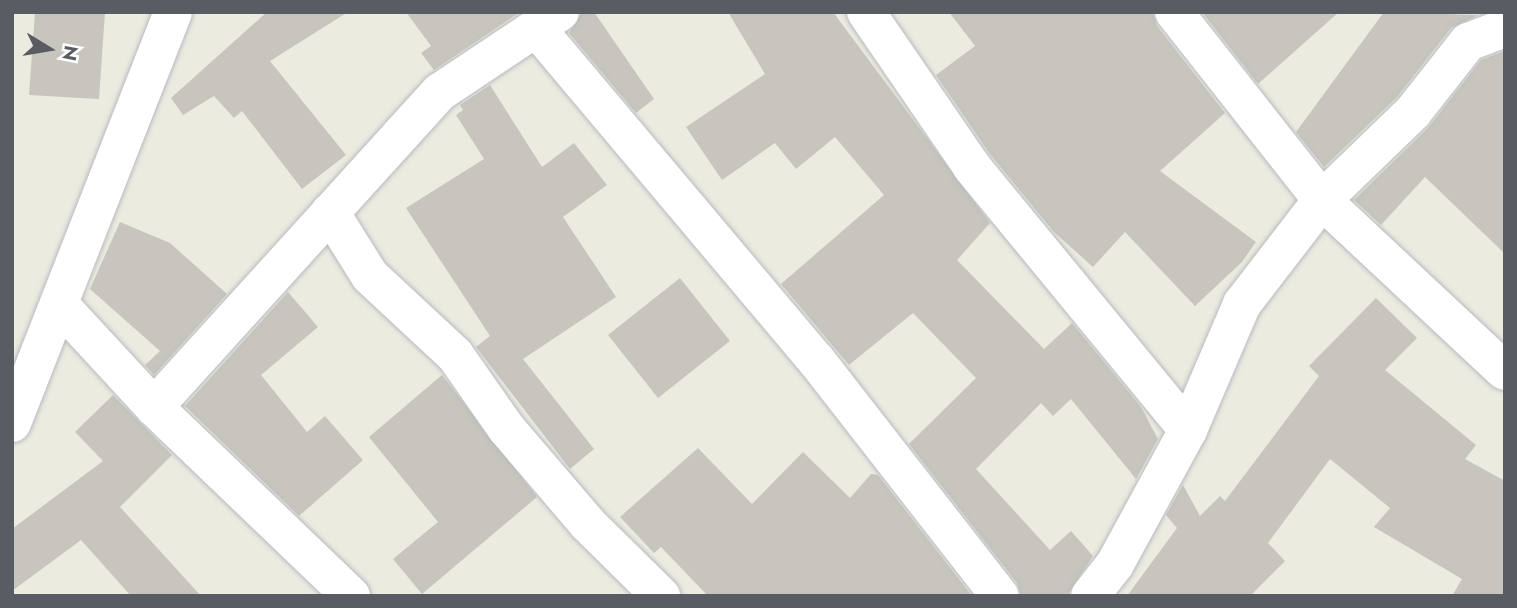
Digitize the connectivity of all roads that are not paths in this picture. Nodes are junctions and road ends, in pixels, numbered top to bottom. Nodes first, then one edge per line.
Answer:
1 (173, 12) edge
2 (866, 12) edge
3 (1174, 12) edge
4 (548, 21) edge
5 (1505, 28) edge
6 (1322, 200) junction
7 (330, 212) junction
8 (59, 304) junction
9 (1505, 371) edge
10 (154, 407) junction
11 (12, 423) edge
12 (1188, 430) junction
13 (351, 596) edge
14 (661, 596) edge
15 (1000, 596) edge
16 (1090, 596) edge

1 - 8 street
2 - 12 street
3 - 6 street
4 - 7 street
4 - 15 street
5 - 6 street
6 - 9 street
6 - 12 street
7 - 10 street
7 - 14 street
8 - 10 street
8 - 11 street
10 - 13 street
12 - 16 street

